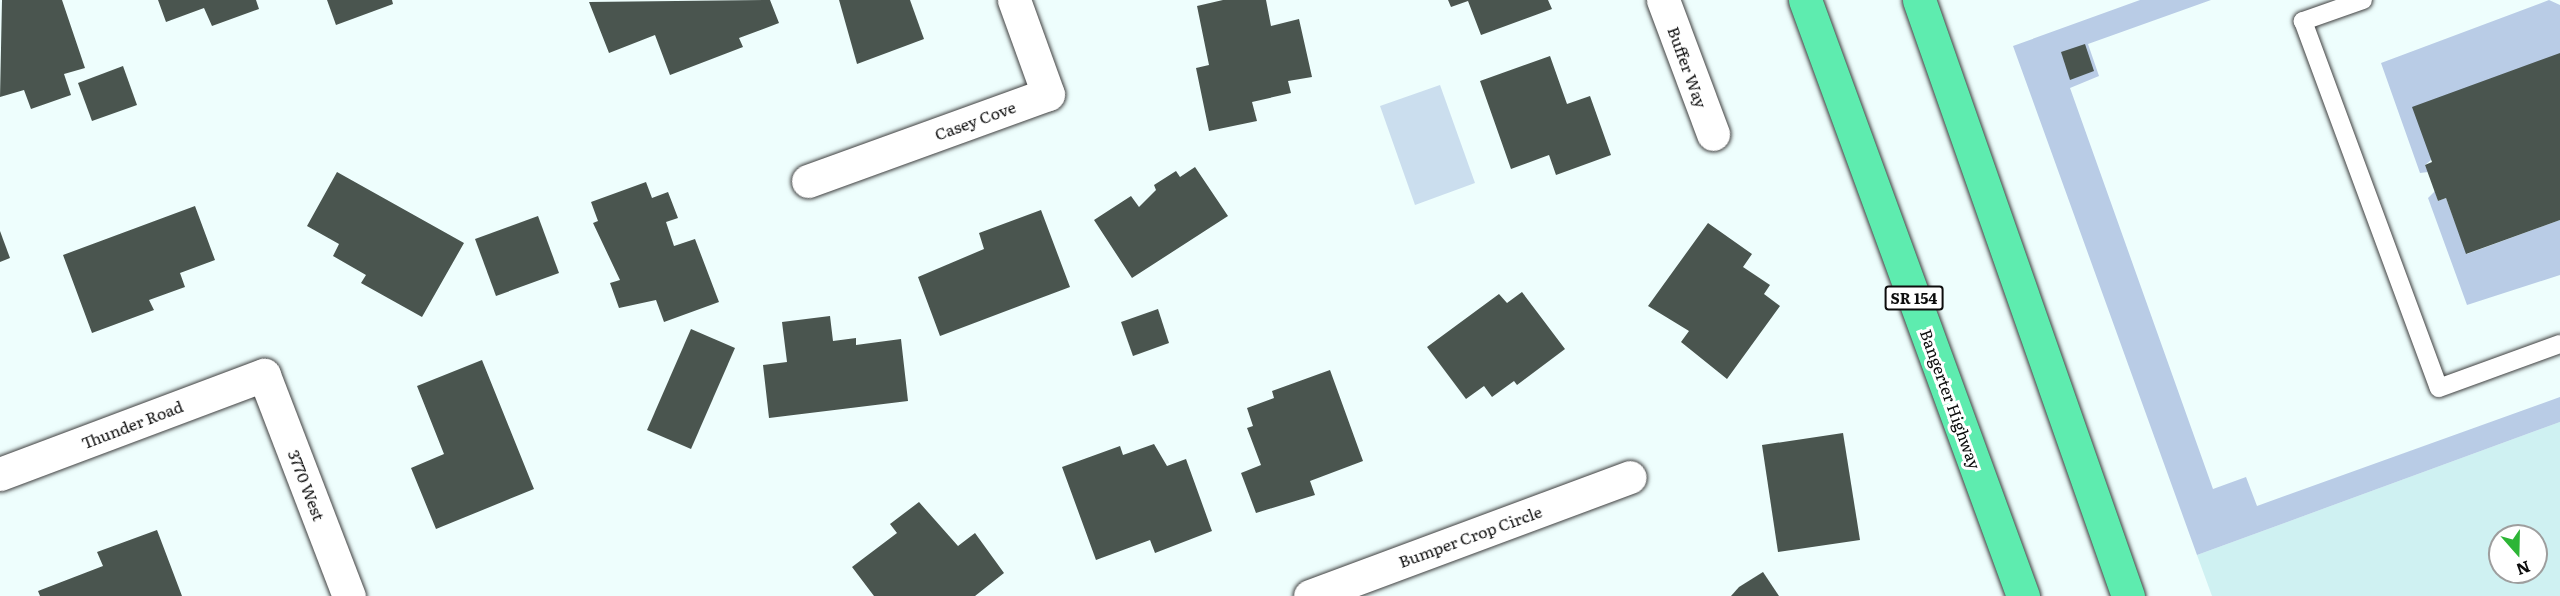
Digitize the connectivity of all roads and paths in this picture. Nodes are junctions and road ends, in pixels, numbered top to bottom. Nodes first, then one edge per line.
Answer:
1 (1014, 0) edge
2 (1664, 0) edge
3 (1805, 0) edge
4 (1919, 0) edge
5 (2363, 0) edge
6 (1713, 134) dead end
7 (808, 181) dead end
8 (2560, 344) edge
9 (264, 375) joint
10 (0, 474) edge
11 (1630, 477) dead end
12 (349, 596) edge
13 (1310, 596) edge
14 (2023, 596) edge
15 (2128, 596) edge

1 - 7 street, Casey Cove
2 - 6 street, Buffer Way
3 - 14 highway, Bangerter Highway / SR 154
4 - 15 highway
5 - 8 lane
9 - 10 street, Thunder Road
9 - 12 street, 3770 West
11 - 13 street, Bumper Crop Circle

